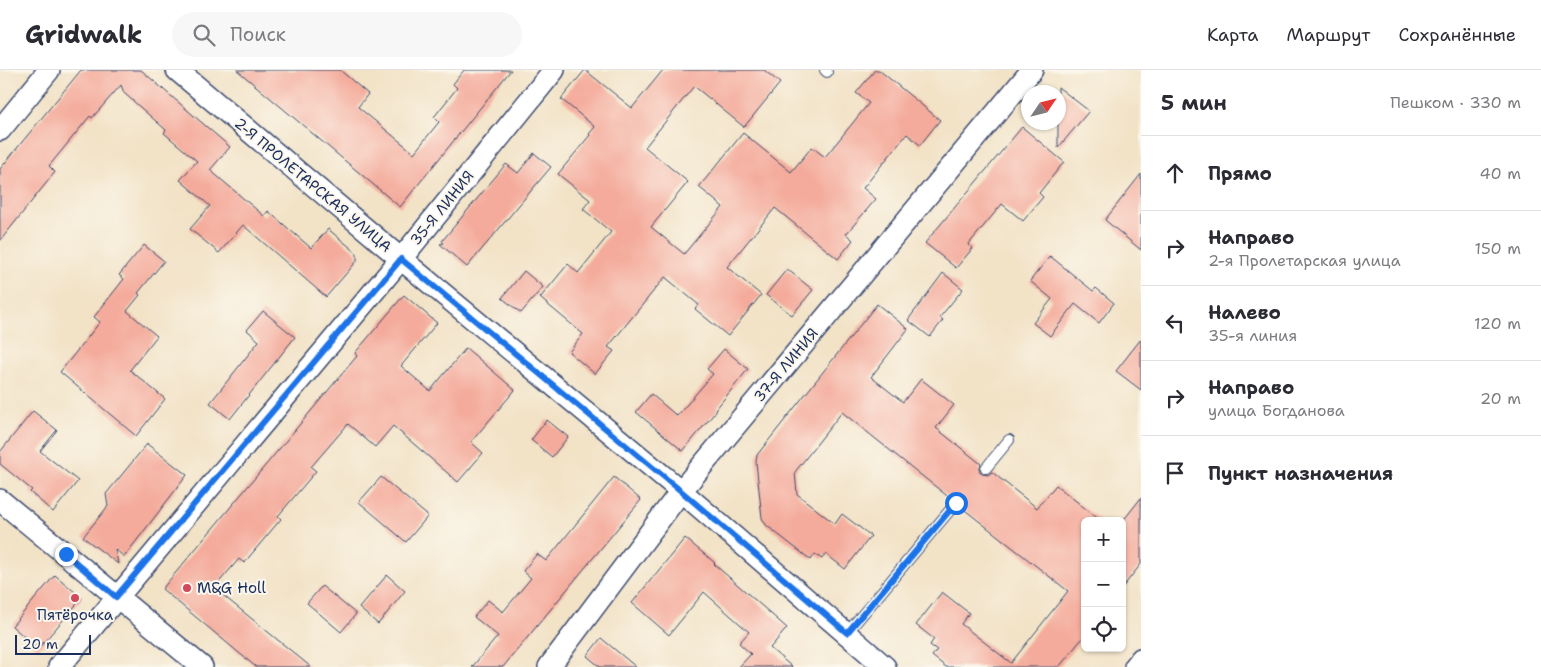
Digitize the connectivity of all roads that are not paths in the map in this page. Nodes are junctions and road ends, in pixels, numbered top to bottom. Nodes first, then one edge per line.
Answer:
1 (49, 70) edge
2 (177, 70) edge
3 (554, 70) edge
4 (1032, 70) edge
5 (0, 130) edge
6 (401, 259) junction
7 (1009, 440) dead end
8 (986, 468) dead end
9 (681, 491) junction
10 (0, 500) edge
11 (956, 503) dead end
12 (116, 597) junction
13 (847, 633) junction
14 (1141, 659) edge
15 (59, 667) edge
16 (202, 667) edge
17 (549, 667) edge
18 (885, 667) edge
19 (1135, 667) edge

1 - 5 street
2 - 6 street, 2-Я ПРОЛЕТАРСКАЯ УЛИЦА
3 - 6 street, 35-Я ЛИНИЯ
4 - 9 street, 37-Я ЛИНИЯ
6 - 9 street, 2-Я ПРОЛЕТАРСКАЯ УЛИЦА
6 - 12 street, 35-Я ЛИНИЯ
7 - 8 lane
9 - 13 street, 2-Я ПРОЛЕТАРСКАЯ УЛИЦА
9 - 17 street, 37-Я ЛИНИЯ
10 - 12 street
11 - 13 lane
12 - 15 street, 35-Я ЛИНИЯ
12 - 16 street
13 - 18 street, 2-Я ПРОЛЕТАРСКАЯ УЛИЦА
14 - 19 street

